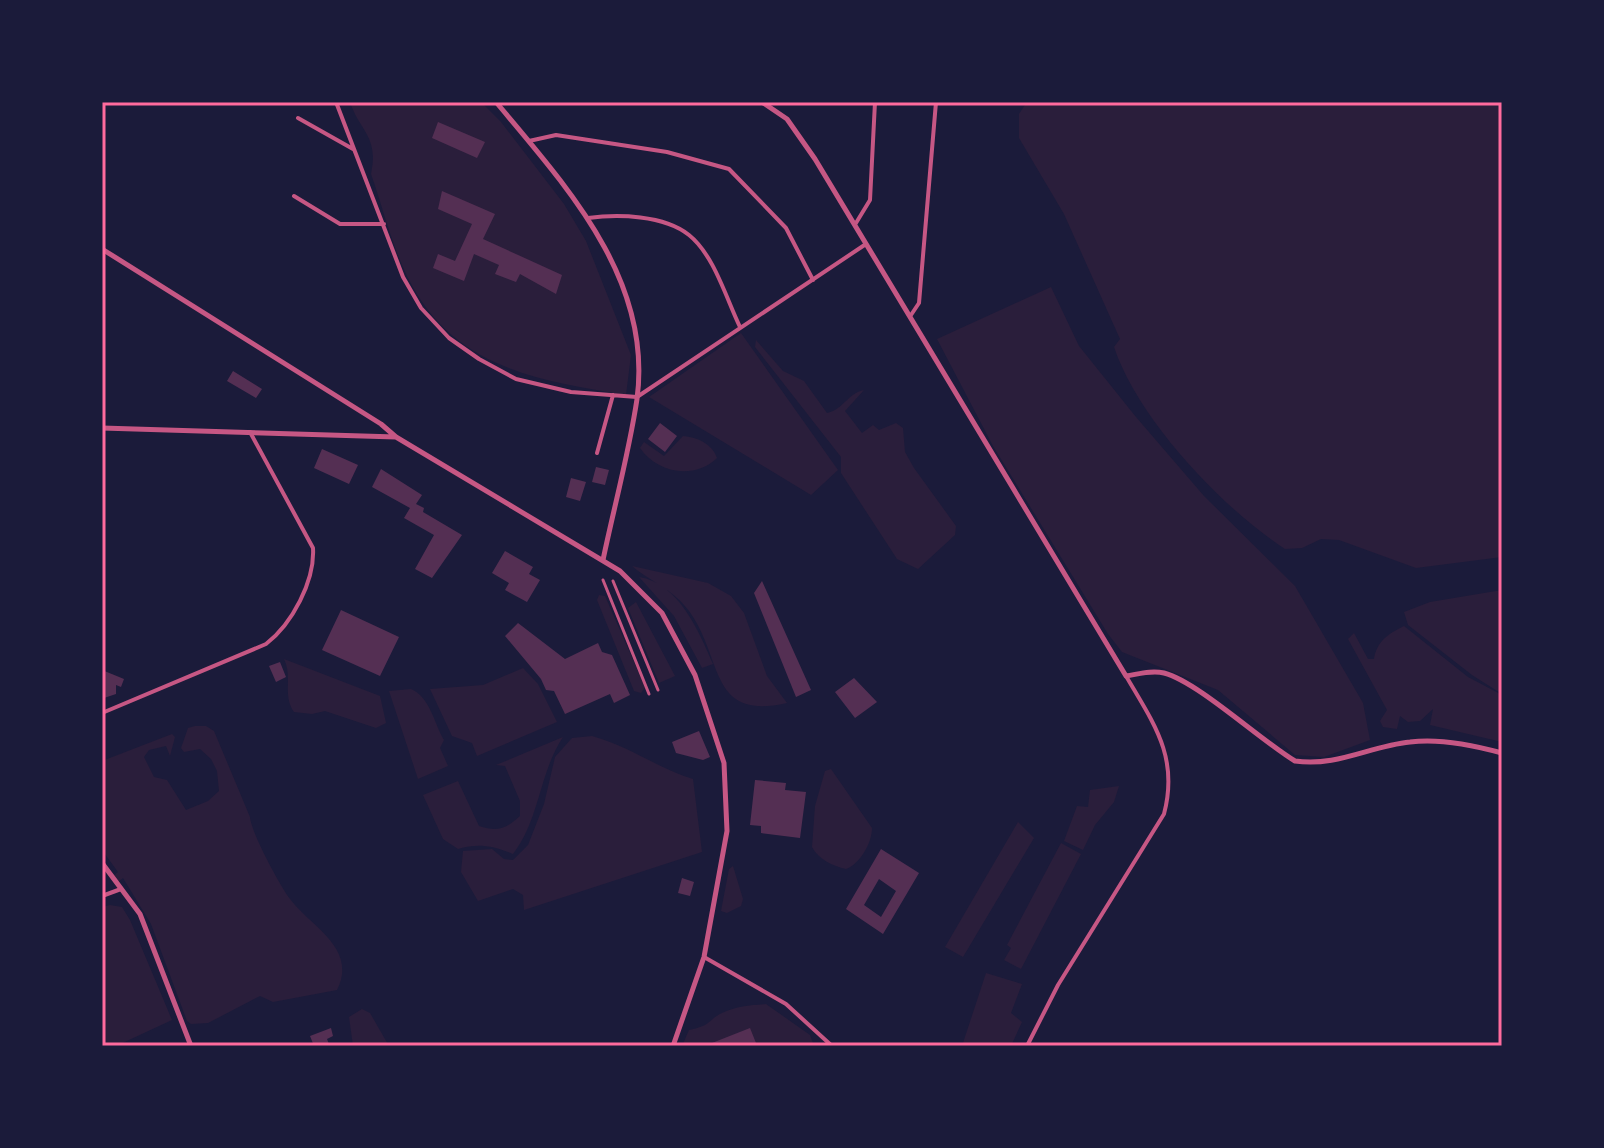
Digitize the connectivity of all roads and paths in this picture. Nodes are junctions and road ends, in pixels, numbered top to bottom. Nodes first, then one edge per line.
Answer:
1 (336, 102) edge
2 (496, 102) edge
3 (762, 102) edge
4 (875, 102) edge
5 (936, 102) edge
6 (298, 118) dead end
7 (529, 141) junction
8 (355, 150) junction
9 (294, 196) dead end
10 (588, 218) junction
11 (856, 223) junction
12 (384, 224) junction
13 (868, 243) junction
14 (102, 249) edge
15 (813, 280) junction
16 (911, 315) junction
17 (740, 327) junction
18 (613, 395) junction
19 (637, 397) junction
20 (102, 428) edge
21 (250, 432) junction
22 (396, 437) junction
23 (597, 453) dead end
24 (603, 560) junction
25 (603, 580) dead end
26 (613, 581) dead end
27 (1126, 676) junction
28 (658, 690) dead end
29 (649, 694) dead end
30 (102, 713) edge
31 (1502, 753) edge
32 (102, 863) edge
33 (123, 888) junction
34 (102, 896) edge
35 (704, 957) junction
36 (191, 1046) edge
37 (673, 1046) edge
38 (832, 1046) edge
39 (1027, 1046) edge

1 - 8 street
2 - 7 street
3 - 11 street
4 - 11 street
5 - 16 street
6 - 8 street
7 - 10 street
7 - 15 street
8 - 12 street
9 - 12 street
10 - 17 street
10 - 19 street
11 - 13 street
12 - 18 street
13 - 15 street
13 - 16 street
14 - 22 street
15 - 17 street
16 - 27 street
17 - 19 street
18 - 19 street
18 - 23 street
19 - 24 street
20 - 21 street
21 - 22 street
21 - 30 street
22 - 24 street
24 - 35 street
25 - 29 street
26 - 28 street
27 - 31 street
27 - 39 street
32 - 33 street
33 - 34 street
33 - 36 street
35 - 37 street
35 - 38 street

